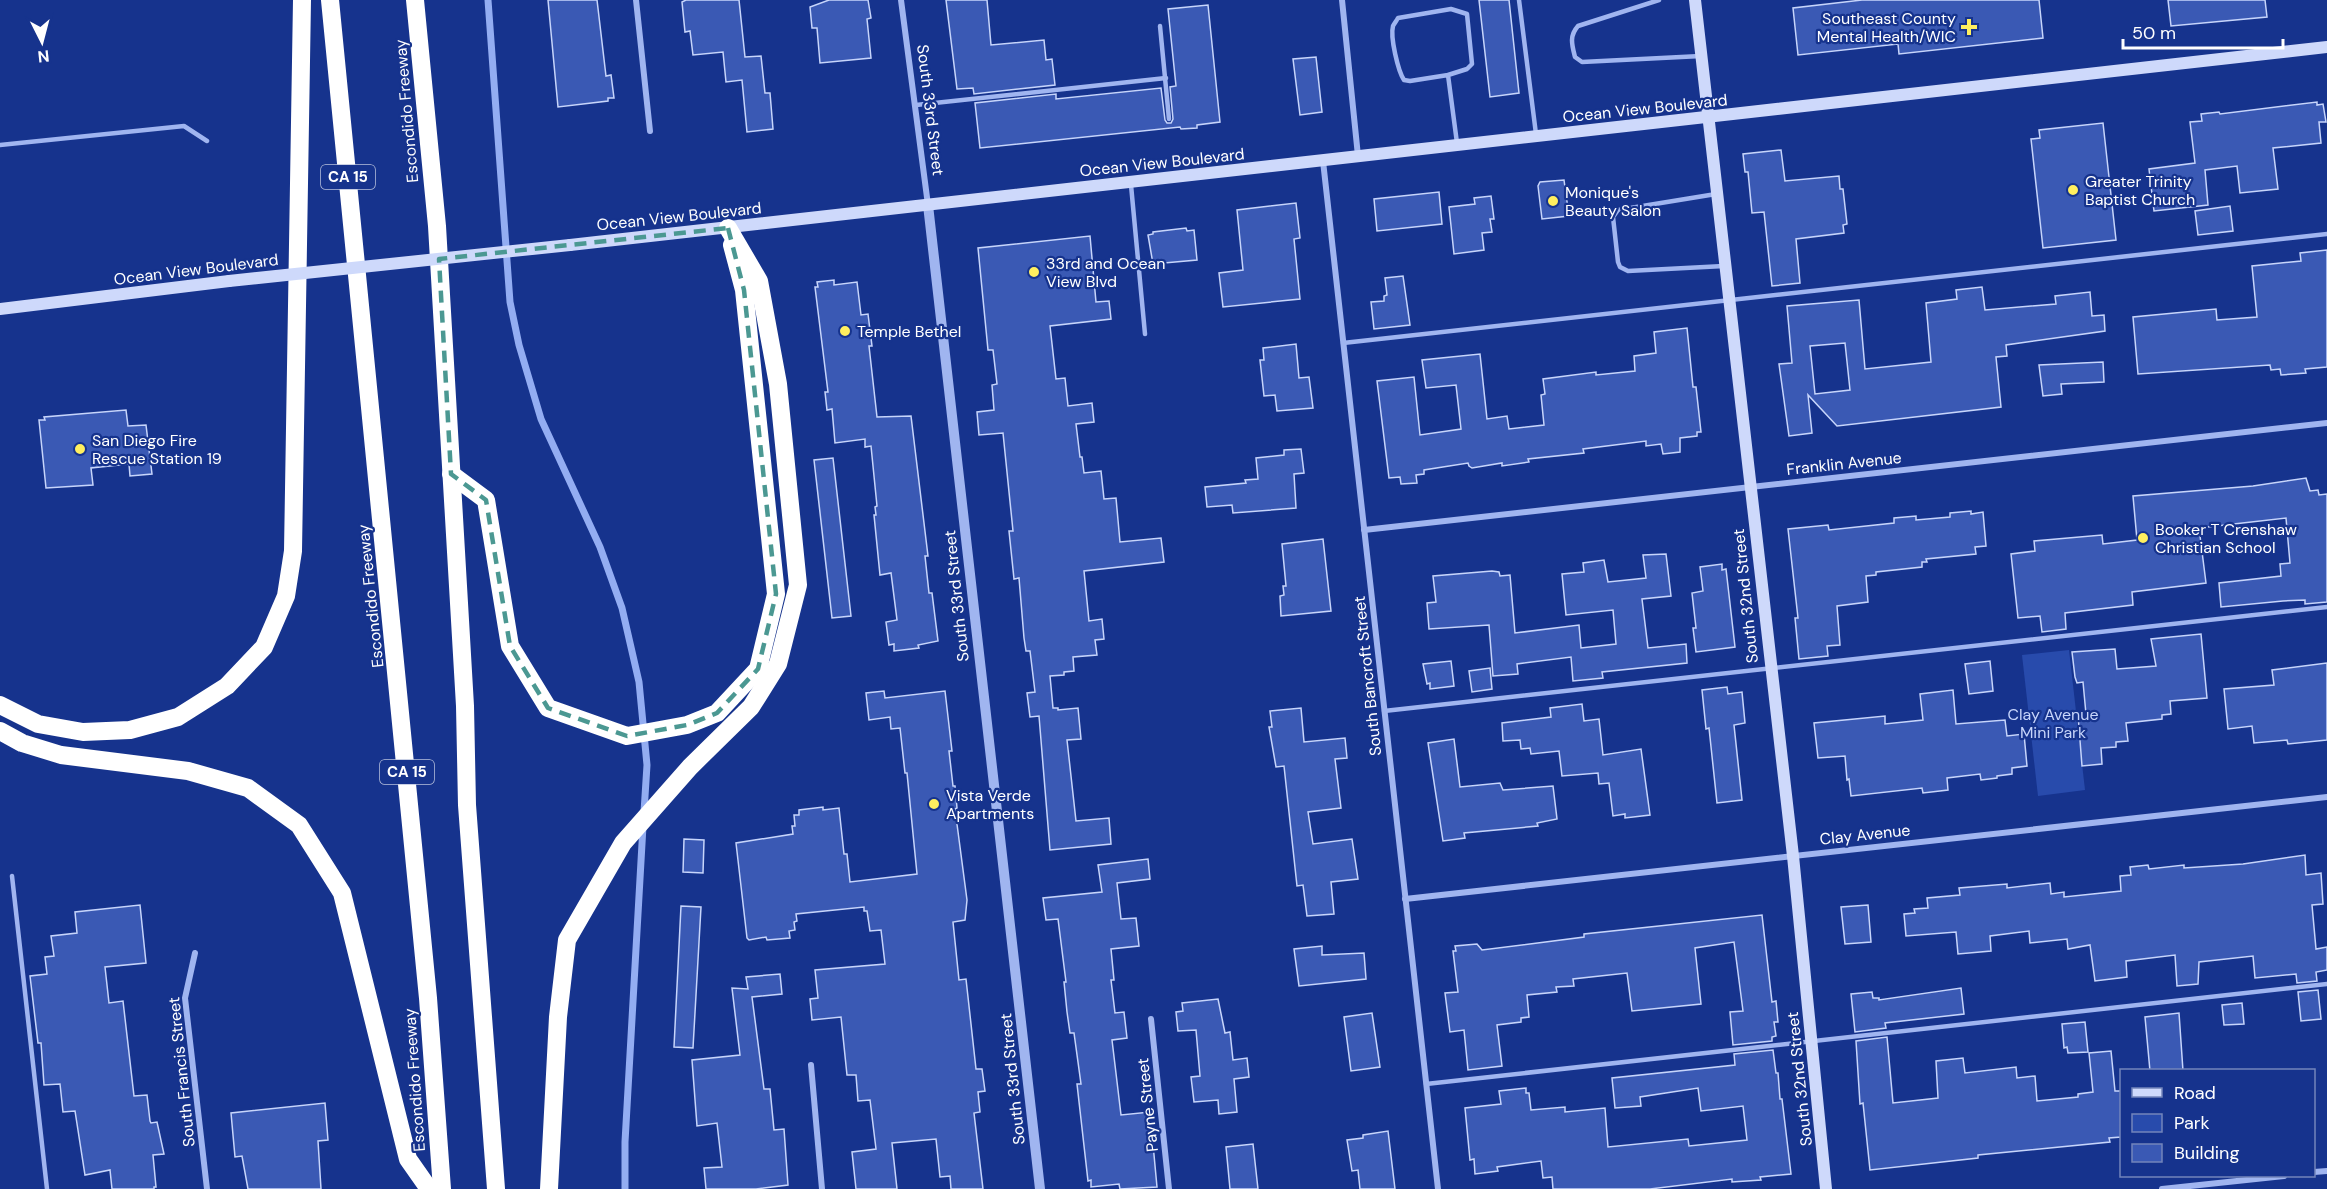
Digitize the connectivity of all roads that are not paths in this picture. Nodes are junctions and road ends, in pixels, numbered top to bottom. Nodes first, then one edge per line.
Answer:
1 (302, 0) edge
2 (330, 0) edge
3 (415, 0) edge
4 (636, 0) edge
5 (901, 0) edge
6 (1342, 0) edge
7 (1519, 0) edge
8 (1659, 0) edge
9 (1695, 0) edge
10 (1160, 26) dead end
11 (2327, 47) edge
12 (1701, 56) junction
13 (1448, 75) junction
14 (1166, 78) junction
15 (916, 105) junction
16 (1708, 118) junction
17 (1169, 119) dead end
18 (650, 131) dead end
19 (1536, 137) junction
20 (207, 141) dead end
21 (0, 145) edge
22 (1457, 146) junction
23 (1359, 157) junction
24 (1323, 161) junction
25 (1130, 182) junction
26 (1716, 194) junction
27 (928, 205) junction
28 (728, 228) junction
29 (2327, 234) edge
30 (1724, 266) junction
31 (1729, 300) junction
32 (0, 309) edge
33 (1145, 334) dead end
34 (1343, 344) junction
35 (2327, 423) edge
36 (452, 474) junction
37 (1750, 487) junction
38 (1364, 530) junction
39 (2327, 607) edge
40 (1770, 669) junction
41 (0, 705) edge
42 (1384, 711) junction
43 (0, 732) edge
44 (2327, 797) edge
45 (1793, 856) junction
46 (12, 876) dead end
47 (1405, 898) junction
48 (195, 953) dead end
49 (2327, 984) edge
50 (1151, 1018) dead end
51 (1812, 1041) junction
52 (811, 1065) dead end
53 (1426, 1084) junction
54 (2275, 1177) edge
55 (47, 1189) edge
56 (207, 1189) edge
57 (429, 1189) edge
58 (441, 1189) edge
59 (496, 1189) edge
60 (549, 1189) edge
61 (822, 1189) edge
62 (1040, 1189) edge
63 (1169, 1189) edge
64 (1438, 1189) edge
65 (1826, 1189) edge
66 (2162, 1189) edge

1 - 41 highway
2 - 58 highway, Escondido Freeway / CA 15
3 - 36 highway, Escondido Freeway
4 - 18 street
5 - 15 street, South 33rd Street
6 - 23 street
7 - 19 lane
8 - 12 lane
9 - 12 main road, South 32nd Street
10 - 14 lane
11 - 16 main road, Ocean View Boulevard
12 - 16 main road, South 32nd Street
13 - 13 lane
13 - 22 lane
14 - 15 lane
14 - 17 lane
15 - 27 street, South 33rd Street
16 - 19 main road, Ocean View Boulevard
16 - 26 main road, South 32nd Street
19 - 22 main road, Ocean View Boulevard
20 - 21 lane
22 - 23 main road, Ocean View Boulevard
23 - 24 main road, Ocean View Boulevard
24 - 25 main road, Ocean View Boulevard
24 - 34 street, South Bancroft Street
25 - 27 main road, Ocean View Boulevard
25 - 33 lane
26 - 30 main road, South 32nd Street
26 - 30 lane
27 - 28 main road, Ocean View Boulevard
27 - 62 street, South 33rd Street
28 - 32 main road, Ocean View Boulevard, bridge
28 - 36 highway
28 - 60 highway
29 - 31 lane
30 - 31 main road, South 32nd Street
31 - 34 lane
31 - 37 main road, South 32nd Street
34 - 38 street, South Bancroft Street
35 - 37 street, Franklin Avenue
36 - 59 highway, Escondido Freeway
37 - 38 street, Franklin Avenue
37 - 40 main road, South 32nd Street
38 - 42 street, South Bancroft Street
39 - 40 lane
40 - 42 lane
40 - 45 main road, South 32nd Street
42 - 47 street, South Bancroft Street
43 - 57 highway
44 - 45 street, Clay Avenue
45 - 47 street, Clay Avenue
45 - 51 main road, South 32nd Street
46 - 55 lane
47 - 53 street, South Bancroft Street
48 - 56 street, South Francis Street
49 - 51 lane
50 - 63 street, Payne Street
51 - 53 lane
51 - 65 main road, South 32nd Street
52 - 61 street
53 - 64 street, South Bancroft Street
54 - 66 street

